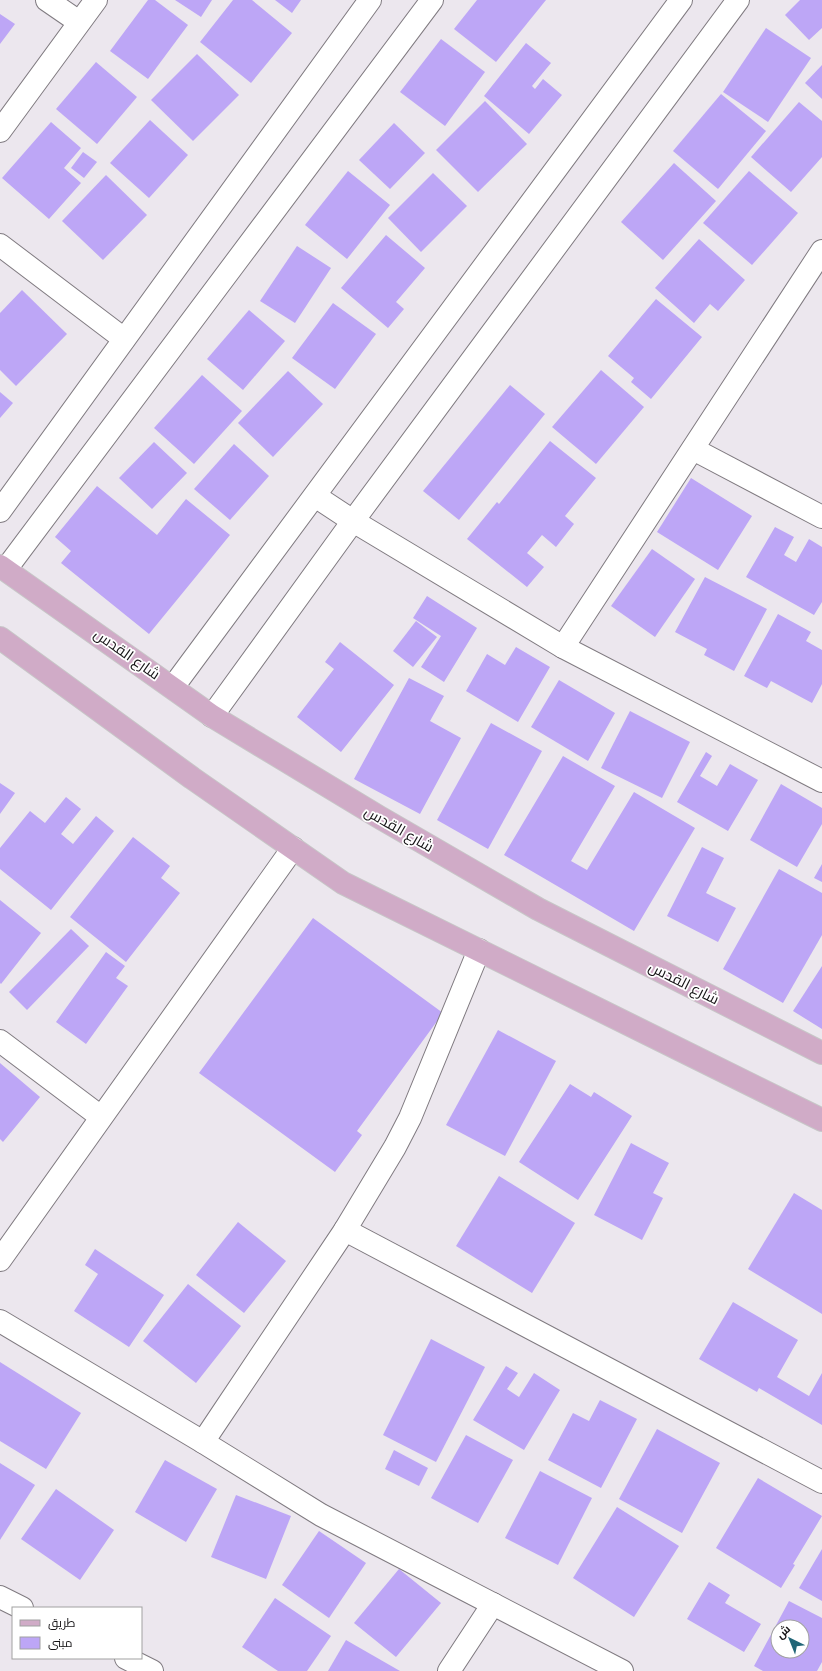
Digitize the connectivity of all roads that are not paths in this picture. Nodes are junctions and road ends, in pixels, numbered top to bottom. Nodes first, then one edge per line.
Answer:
1 (47, 0) edge
2 (96, 0) edge
3 (370, 0) edge
4 (432, 0) edge
5 (681, 0) edge
6 (738, 0) edge
7 (79, 22) junction
8 (0, 131) edge
9 (0, 245) edge
10 (822, 251) edge
11 (124, 339) junction
12 (693, 449) junction
13 (315, 496) junction
14 (0, 511) edge
15 (822, 516) edge
16 (353, 521) junction
17 (3, 568) edge
18 (0, 638) edge
19 (563, 647) junction
20 (173, 687) junction
21 (212, 716) junction
22 (822, 781) edge
23 (292, 848) junction
24 (479, 950) junction
25 (0, 1041) edge
26 (822, 1053) edge
27 (101, 1118) junction
28 (822, 1120) edge
29 (345, 1230) junction
30 (0, 1260) edge
31 (0, 1321) edge
32 (203, 1442) junction
33 (822, 1482) edge
34 (0, 1597) edge
35 (492, 1604) junction
36 (20, 1607) edge
37 (128, 1659) edge
38 (152, 1671) edge
39 (449, 1671) edge
40 (622, 1671) edge

1 - 7 street
2 - 7 street
3 - 11 street
4 - 17 street
5 - 13 street
6 - 16 street
7 - 8 street
9 - 11 street
10 - 12 street
11 - 14 street
12 - 15 street
12 - 19 street
13 - 16 street
13 - 20 street
16 - 19 street
16 - 21 street
17 - 20 main road, شارع القدس
18 - 23 main road
19 - 22 street
20 - 21 main road, شارع القدس
21 - 26 main road, شارع القدس
23 - 24 main road
23 - 27 street
24 - 28 main road
24 - 29 street
25 - 27 street
27 - 30 street
29 - 32 street
29 - 33 street
31 - 32 street
32 - 35 street
34 - 36 street
35 - 39 street
35 - 40 street
37 - 38 street

